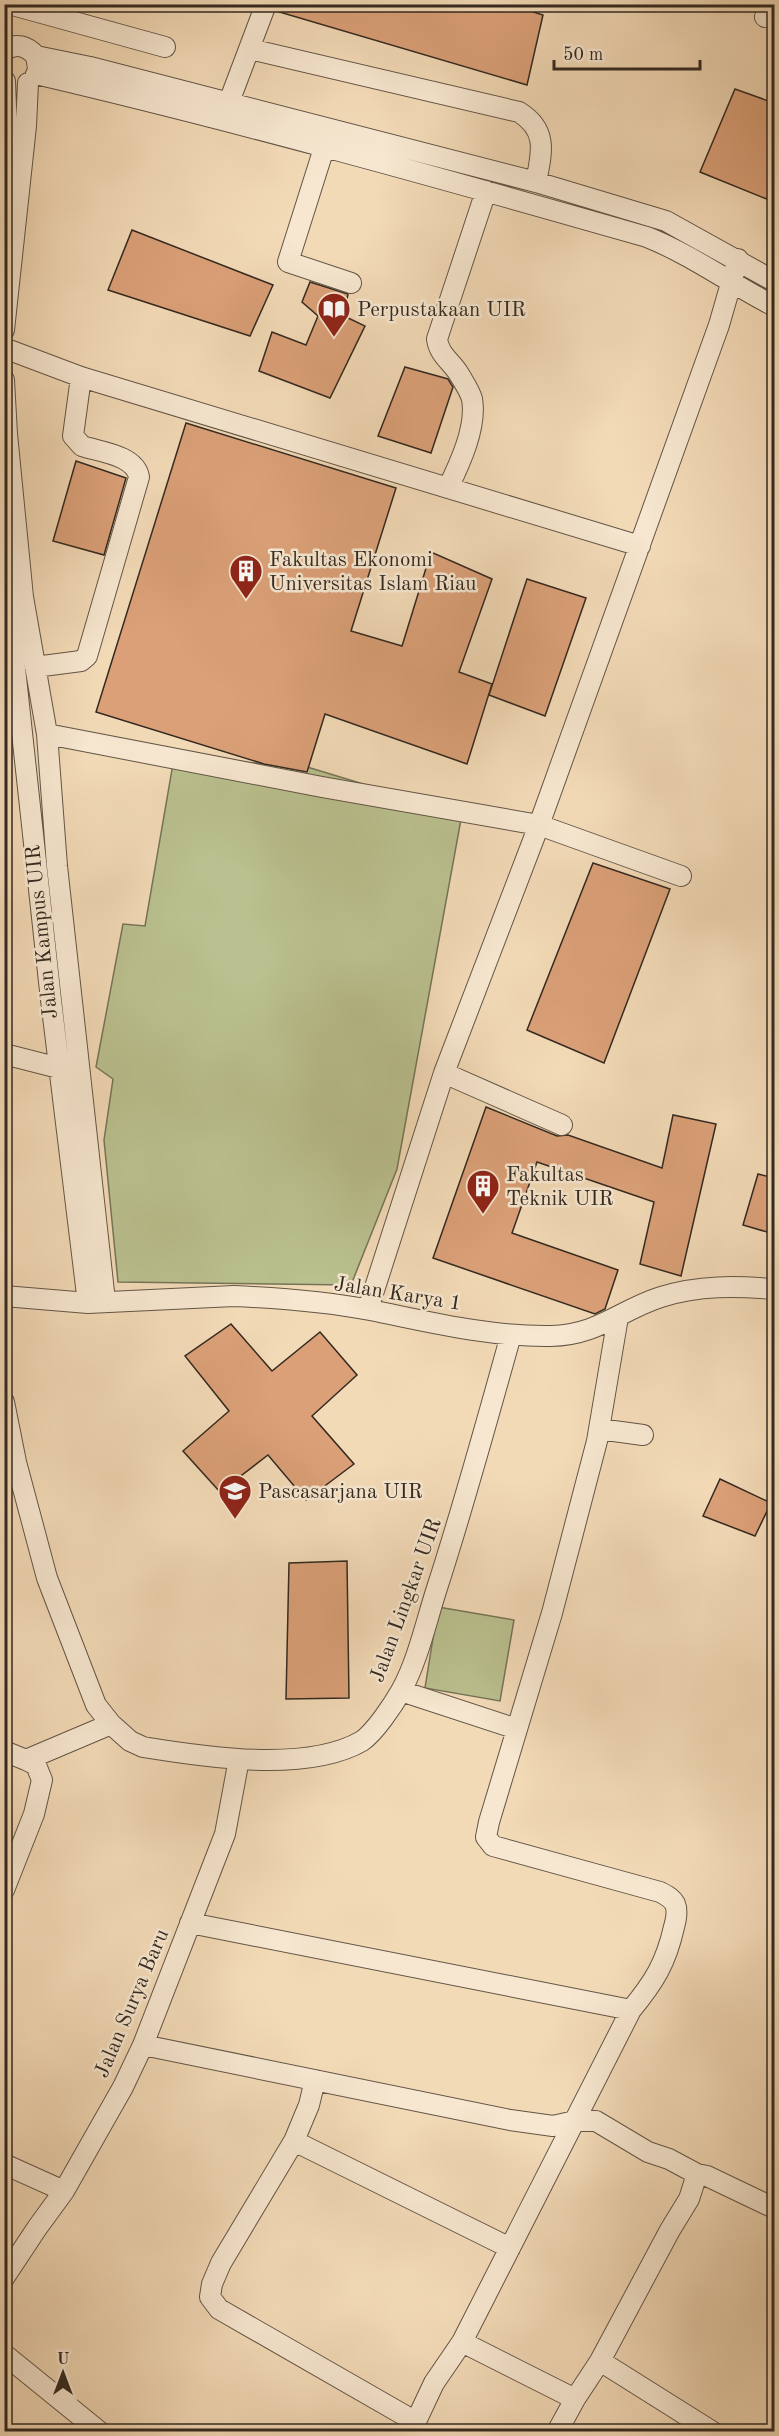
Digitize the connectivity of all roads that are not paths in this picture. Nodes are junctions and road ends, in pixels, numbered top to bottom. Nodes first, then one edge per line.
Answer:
1 (9, 4) edge
2 (266, 4) edge
3 (165, 48) dead end
4 (6, 49) edge
5 (250, 49) junction
6 (33, 71) junction
7 (5, 81) edge
8 (229, 102) junction
9 (325, 146) junction
10 (4, 176) edge
11 (536, 182) junction
12 (486, 191) junction
13 (738, 259) junction
14 (774, 281) edge
15 (351, 283) dead end
16 (731, 284) junction
17 (774, 306) edge
18 (4, 330) edge
19 (4, 348) edge
20 (81, 377) junction
21 (4, 380) edge
22 (448, 488) junction
23 (640, 546) junction
24 (4, 567) edge
25 (35, 667) junction
26 (47, 734) junction
27 (539, 825) junction
28 (54, 826) junction
29 (32, 828) junction
30 (681, 876) dead end
31 (4, 1054) edge
32 (79, 1066) junction
33 (59, 1068) junction
34 (444, 1073) junction
35 (562, 1125) dead end
36 (774, 1289) edge
37 (4, 1296) edge
38 (97, 1302) junction
39 (368, 1310) junction
40 (618, 1317) junction
41 (511, 1335) junction
42 (4, 1402) edge
43 (598, 1435) junction
44 (643, 1435) dead end
45 (401, 1691) junction
46 (111, 1724) junction
47 (517, 1729) junction
48 (4, 1751) edge
49 (239, 1759) junction
50 (26, 1761) junction
51 (4, 1890) edge
52 (190, 1923) junction
53 (631, 2010) junction
54 (143, 2045) junction
55 (315, 2080) junction
56 (575, 2121) junction
57 (294, 2141) junction
58 (4, 2164) edge
59 (697, 2174) junction
60 (64, 2191) junction
61 (774, 2208) edge
62 (510, 2248) junction
63 (4, 2278) edge
64 (462, 2342) junction
65 (4, 2354) edge
66 (600, 2361) junction
67 (575, 2399) junction
68 (414, 2427) edge
69 (100, 2432) edge
70 (557, 2432) edge
71 (713, 2432) edge

1 - 3 street
2 - 5 street
4 - 6 street
5 - 8 street
5 - 11 street
6 - 7 street
6 - 8 street
6 - 9 street
6 - 18 street
7 - 10 street
8 - 11 street
9 - 12 street
9 - 15 street
11 - 13 street
12 - 16 street
12 - 22 street
13 - 14 street
13 - 16 street
16 - 17 street
16 - 23 street
19 - 20 street
20 - 22 street
20 - 25 street
21 - 25 street, Jalan Kampus UIR
22 - 23 street
23 - 27 street
24 - 29 street, Jalan Kampus UIR
25 - 26 street, Jalan Kampus UIR
26 - 27 street
26 - 28 street, Jalan Kampus UIR
27 - 30 street
27 - 34 street
28 - 29 street
28 - 32 street, Jalan Kampus UIR
29 - 33 street, Jalan Kampus UIR
31 - 33 street
32 - 33 street
32 - 38 street, Jalan Kampus UIR
33 - 38 street, Jalan Kampus UIR
34 - 35 street
34 - 39 street
36 - 40 street, Jalan Karya 1
37 - 38 street, Jalan Karya 1
38 - 39 street, Jalan Karya 1
39 - 41 street, Jalan Karya 1
40 - 41 street, Jalan Karya 1
40 - 43 street
41 - 45 street, Jalan Lingkar UIR
42 - 46 street, Jalan Lingkar UIR
43 - 44 street
43 - 47 street
45 - 47 street
45 - 49 street, Jalan Lingkar UIR
46 - 49 street, Jalan Lingkar UIR
46 - 50 street
47 - 53 street
48 - 50 street
49 - 52 street, Jalan Surya Baru
50 - 51 street
52 - 53 street
52 - 54 street, Jalan Surya Baru
53 - 56 street
54 - 55 street
54 - 60 street, Jalan Surya Baru
55 - 56 street
55 - 57 street
56 - 59 street
56 - 62 street
57 - 62 street
57 - 68 street
58 - 60 street
59 - 61 street
59 - 66 street
60 - 63 street, Jalan Surya Baru
62 - 64 street
64 - 67 street
64 - 68 street
65 - 69 street
66 - 67 street
66 - 71 street
67 - 70 street

